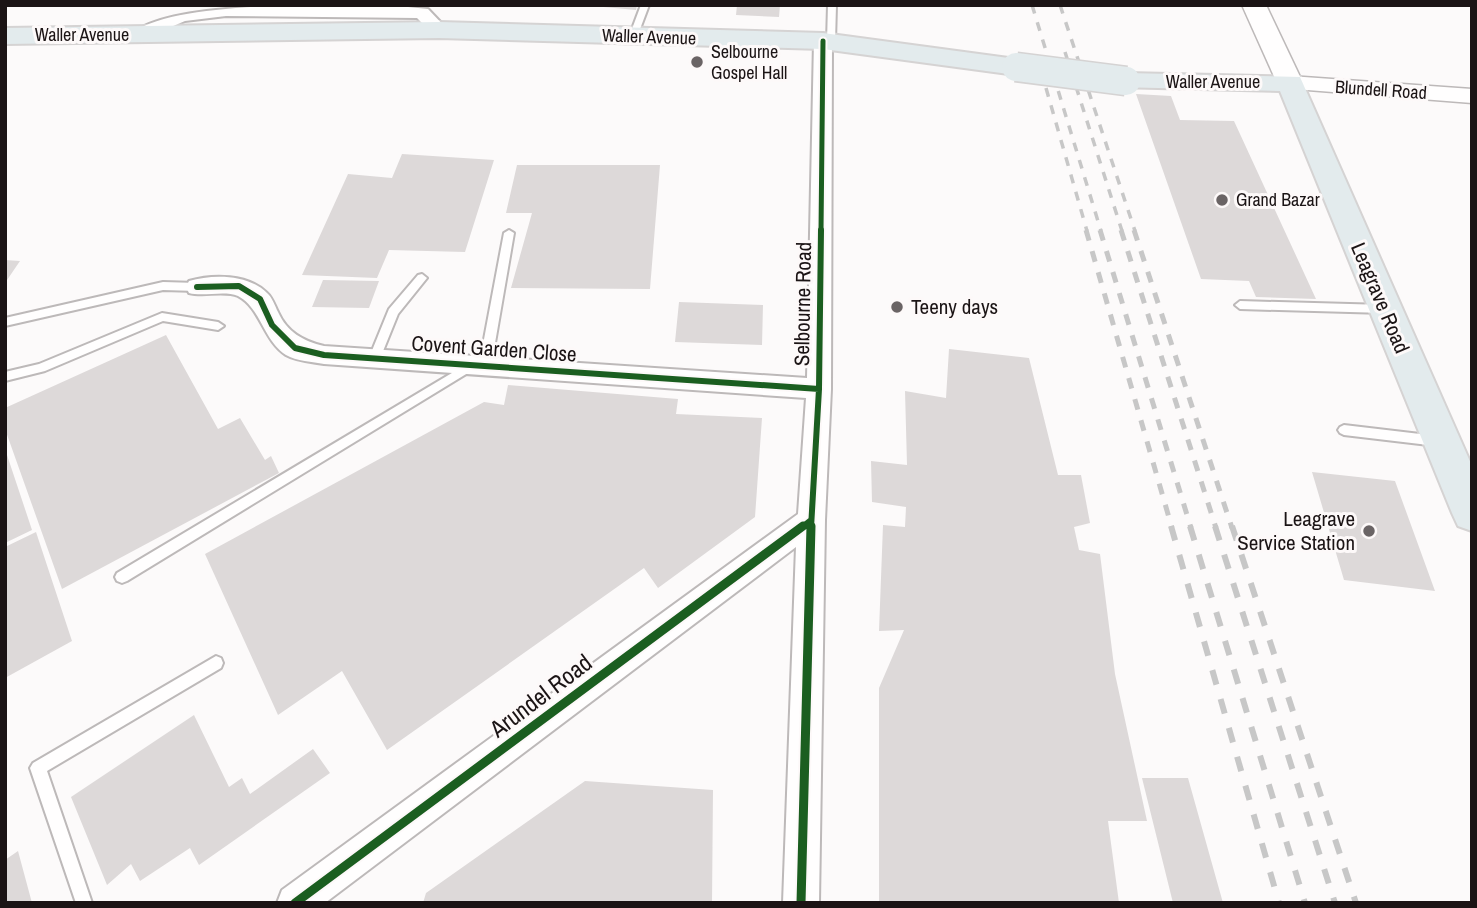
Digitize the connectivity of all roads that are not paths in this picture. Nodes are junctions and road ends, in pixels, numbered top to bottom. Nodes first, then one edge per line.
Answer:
1 (645, 5) edge
2 (832, 5) edge
3 (1254, 5) edge
4 (5, 36) edge
5 (633, 37) junction
6 (827, 42) junction
7 (1196, 83) junction
8 (1290, 83) junction
9 (1472, 96) edge
10 (1317, 150) junction
11 (509, 233) dead end
12 (422, 278) dead end
13 (197, 287) joint
14 (1240, 305) dead end
15 (1385, 309) junction
16 (5, 322) edge
17 (218, 326) dead end
18 (375, 358) junction
19 (478, 365) junction
20 (5, 377) edge
21 (819, 389) junction
22 (1344, 429) dead end
23 (1441, 441) junction
24 (1472, 513) edge
25 (811, 520) junction
26 (122, 577) dead end
27 (216, 663) dead end
28 (84, 903) edge
29 (295, 903) edge
30 (801, 903) edge

1 - 5 lane
2 - 6 lane
3 - 8 main road
4 - 5 main road, Waller Avenue
5 - 6 main road, Waller Avenue
6 - 7 main road, Waller Avenue, bridge
6 - 21 street, Selbourne Road
7 - 8 main road, Waller Avenue
7 - 10 main road
8 - 9 street, Blundell Road
8 - 10 main road, Leagrave Road
10 - 15 main road, Leagrave Road
11 - 19 lane
12 - 18 lane
13 - 16 lane
13 - 18 street, Covent Garden Close
14 - 15 lane
15 - 23 main road, Leagrave Road
17 - 20 lane
18 - 19 street, Covent Garden Close
19 - 21 street, Covent Garden Close
19 - 26 lane
21 - 25 street, Selbourne Road
22 - 23 lane
23 - 24 main road, Leagrave Road
25 - 29 street, Arundel Road
25 - 30 street, Selbourne Road
27 - 28 lane

